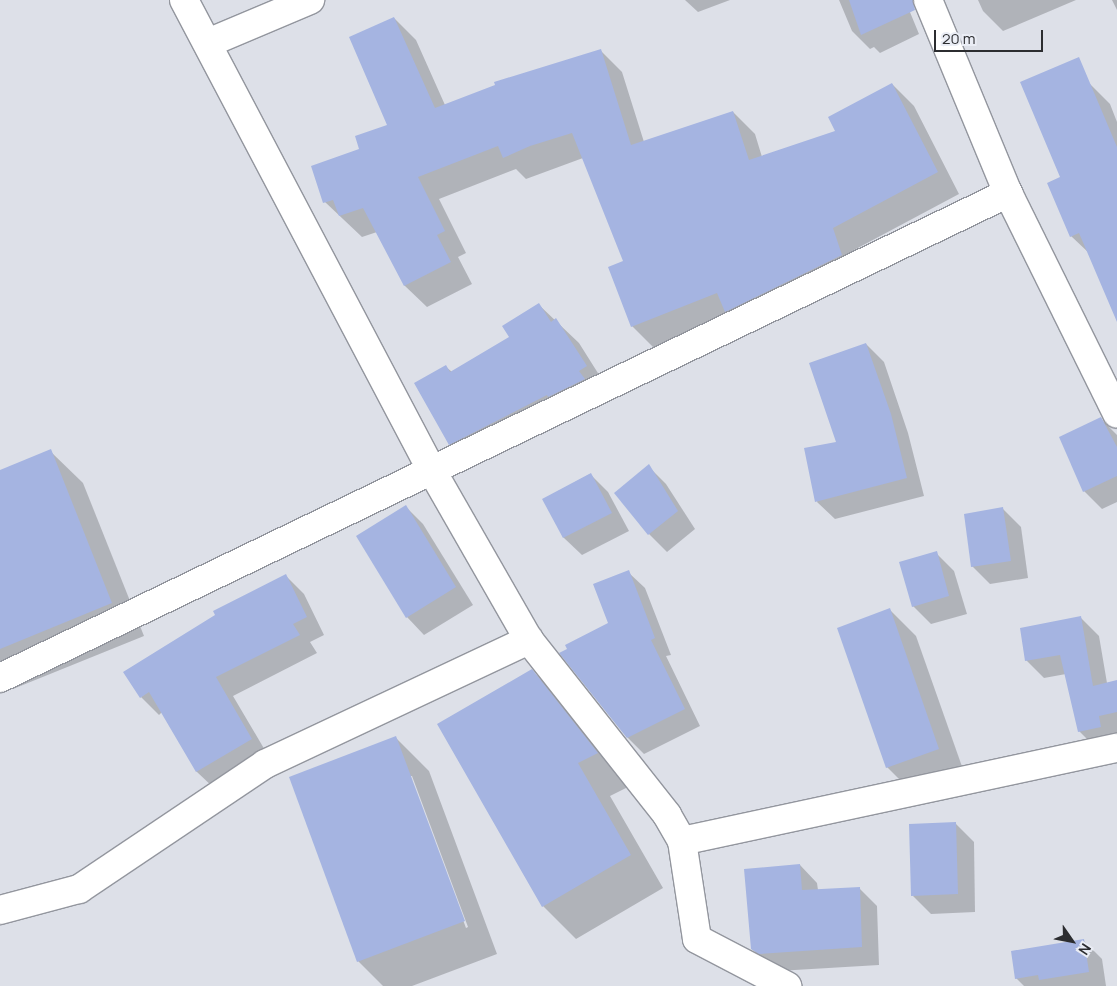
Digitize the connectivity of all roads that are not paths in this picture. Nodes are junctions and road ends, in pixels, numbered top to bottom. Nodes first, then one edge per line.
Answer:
1 (184, 0) edge
2 (310, 0) edge
3 (928, 0) edge
4 (208, 43) junction
5 (1008, 193) junction
6 (1117, 414) edge
7 (431, 469) junction
8 (529, 640) junction
9 (0, 678) edge
10 (1117, 748) edge
11 (682, 841) junction
12 (0, 910) edge
13 (787, 986) edge

1 - 4 street
2 - 4 street
3 - 5 street
4 - 7 street
5 - 6 street
5 - 7 street
7 - 8 street
7 - 9 street
8 - 11 street
8 - 12 street
10 - 11 street
11 - 13 street

